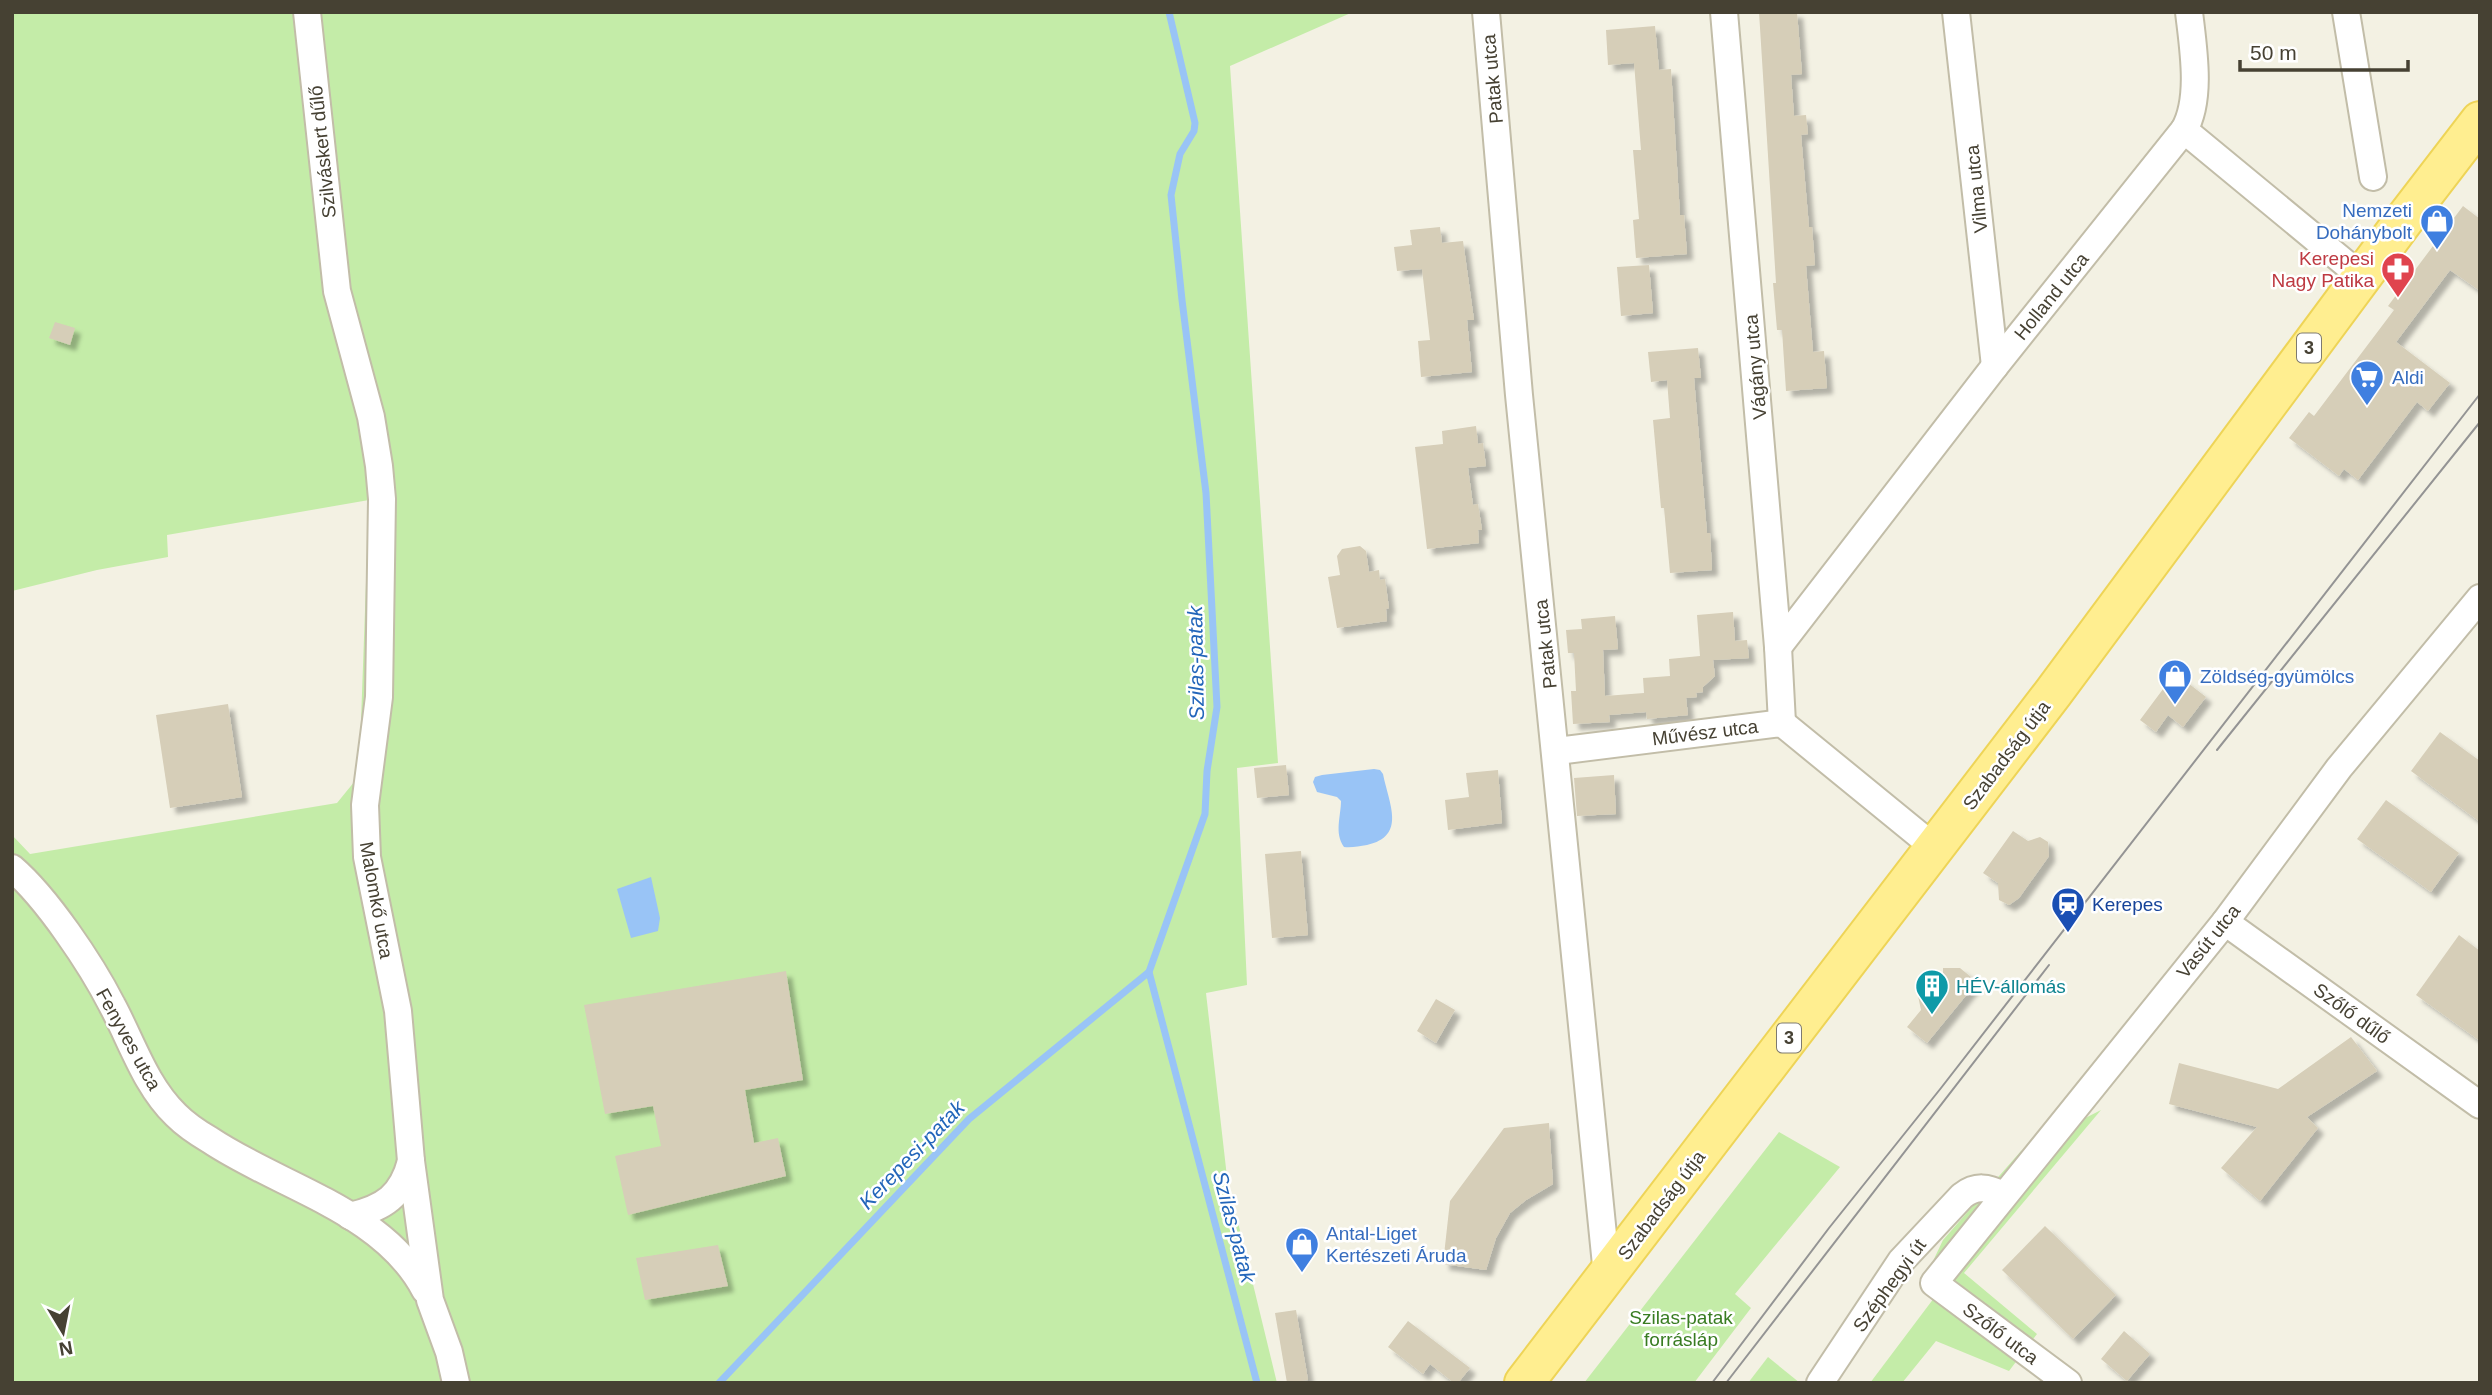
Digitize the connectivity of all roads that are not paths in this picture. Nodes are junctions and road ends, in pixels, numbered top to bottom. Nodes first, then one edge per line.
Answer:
1 (307, 12) edge
2 (1486, 12) edge
3 (1724, 12) edge
4 (1956, 12) edge
5 (2189, 12) edge
6 (2346, 12) edge
7 (2480, 121) edge
8 (2184, 130) junction
9 (2373, 177) dead end
10 (2362, 277) junction
11 (337, 292) joint
12 (1995, 366) junction
13 (2480, 598) edge
14 (1779, 647) junction
15 (1782, 723) junction
16 (1556, 751) junction
17 (1935, 848) junction
18 (12, 868) edge
19 (2225, 922) junction
20 (2480, 1105) edge
21 (411, 1161) junction
22 (2003, 1195) junction
23 (350, 1216) junction
24 (1607, 1275) junction
25 (1934, 1283) joint
26 (430, 1300) junction
27 (456, 1383) edge
28 (1524, 1383) edge
29 (1820, 1383) edge
30 (2068, 1383) edge

1 - 11 street, Szilváskert dűlő
2 - 16 street, Patak utca
3 - 14 street, Vágány utca
4 - 12 street, Vilma utca
5 - 8 street
6 - 9 street
7 - 10 main road, Szabadság útja / 3
8 - 10 street
8 - 12 street, Holland utca
10 - 17 main road, Szabadság útja / 3
11 - 21 street, Malomkő utca
12 - 14 street, Holland utca
13 - 19 street, Vasút utca
14 - 15 street, Vágány utca
15 - 16 street, Művész utca
15 - 17 street, Művész utca
16 - 24 street, Patak utca
17 - 24 main road, Szabadság útja / 3
18 - 23 street, Fenyves utca
19 - 20 street, Szőlő dűlő
19 - 22 street, Vasút utca
21 - 23 street
21 - 26 street, Malomkő utca
22 - 25 street, Vasút utca
22 - 29 street, Széphegyi út
23 - 26 street, Fenyves utca
24 - 28 main road, Szabadság útja / 3
25 - 30 street, Szőlő utca
26 - 27 street, Malomkő utca

